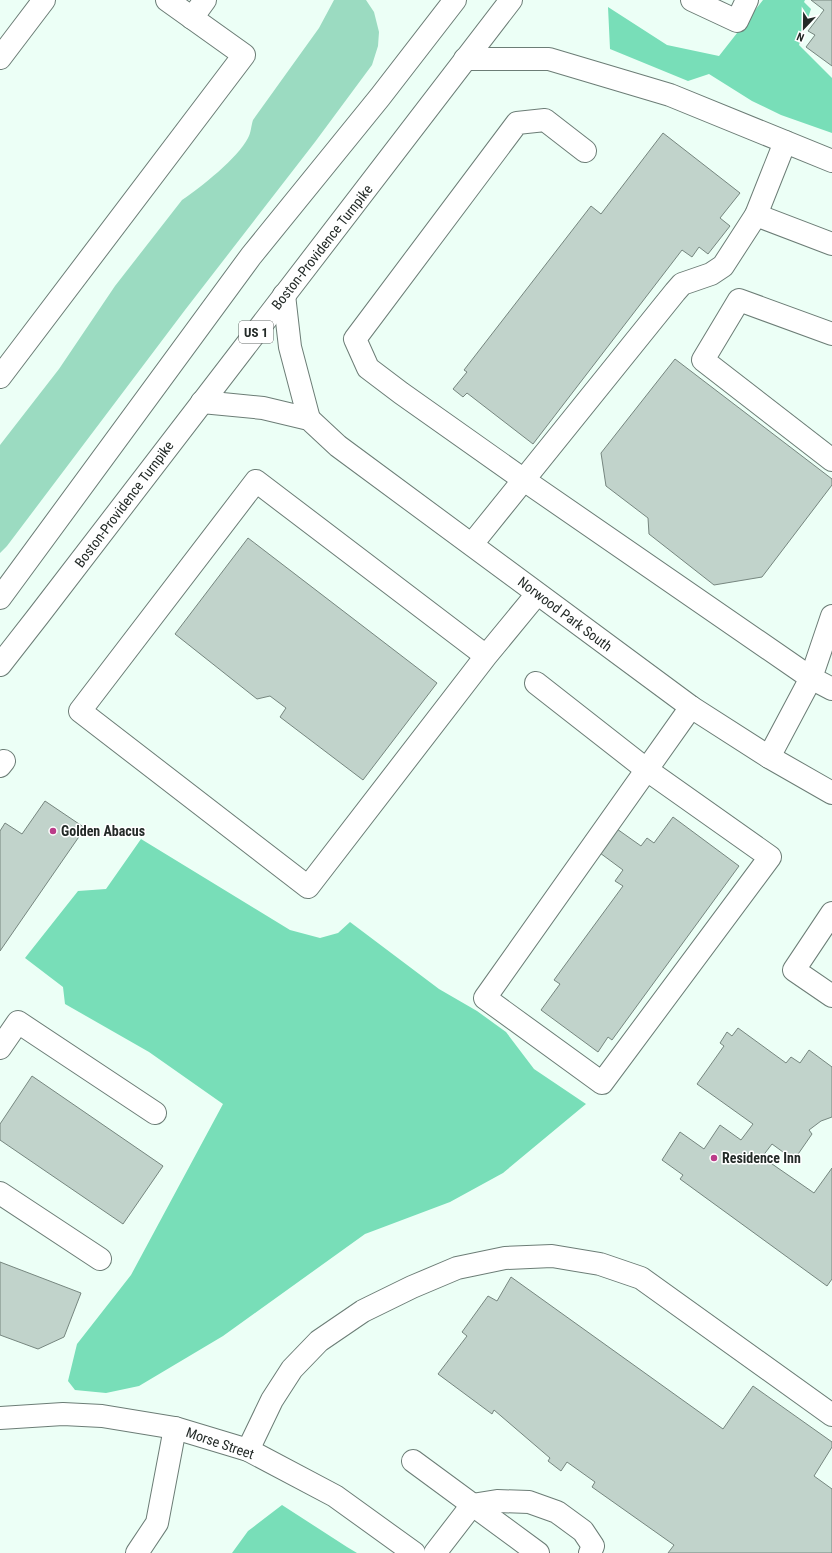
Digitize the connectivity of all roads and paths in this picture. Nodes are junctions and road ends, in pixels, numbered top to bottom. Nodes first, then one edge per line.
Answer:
1 (44, 0) edge
2 (167, 0) edge
3 (205, 0) edge
4 (455, 0) edge
5 (511, 0) edge
6 (692, 0) edge
7 (747, 0) edge
8 (192, 18) junction
9 (0, 58) edge
10 (465, 59) junction
11 (785, 142) junction
12 (585, 151) dead end
13 (832, 161) edge
14 (756, 215) junction
15 (832, 244) edge
16 (284, 295) junction
17 (832, 334) edge
18 (0, 377) edge
19 (202, 402) junction
20 (309, 419) junction
21 (832, 460) edge
22 (524, 480) junction
23 (472, 544) junction
24 (3, 590) edge
25 (537, 594) junction
26 (832, 616) edge
27 (486, 656) junction
28 (0, 665) edge
29 (811, 678) junction
30 (536, 683) dead end
31 (832, 689) edge
32 (691, 707) junction
33 (770, 757) junction
34 (647, 770) junction
35 (832, 793) edge
36 (832, 913) edge
37 (832, 996) edge
38 (0, 1048) edge
39 (155, 1113) dead end
40 (0, 1193) edge
41 (100, 1259) dead end
42 (832, 1415) edge
43 (0, 1418) edge
44 (175, 1428) junction
45 (248, 1450) junction
46 (413, 1461) dead end
47 (472, 1505) junction
48 (137, 1553) edge
49 (414, 1553) edge
50 (435, 1553) edge
51 (538, 1553) edge
52 (590, 1553) edge

1 - 9 main road
2 - 8 main road
3 - 8 main road
4 - 24 main road
5 - 10 main road, Boston-Providence Turnpike / US 1
6 - 7 main road
8 - 18 main road
10 - 11 main road
10 - 16 main road, Boston-Providence Turnpike / US 1
11 - 13 main road
11 - 14 main road
12 - 22 main road
14 - 15 main road
14 - 22 main road
16 - 19 main road, Boston-Providence Turnpike / US 1
16 - 20 main road
17 - 21 main road
19 - 20 main road, Norwood Park South
19 - 28 main road, Boston-Providence Turnpike / US 1
20 - 23 main road, Norwood Park South
22 - 23 main road
22 - 29 main road
23 - 25 main road, Norwood Park South
25 - 27 main road
25 - 32 main road, Norwood Park South
26 - 29 main road
27 - 27 main road
29 - 31 main road
29 - 33 main road
30 - 34 main road
32 - 33 main road, Norwood Park South
32 - 34 main road
33 - 35 main road, Norwood Park South
34 - 34 main road
36 - 37 main road
38 - 39 main road
40 - 41 main road
42 - 45 main road
43 - 44 main road, Morse Street
44 - 45 main road, Morse Street
44 - 48 main road
45 - 49 main road, Morse Street
46 - 47 main road
47 - 50 main road
47 - 51 main road
47 - 52 main road

